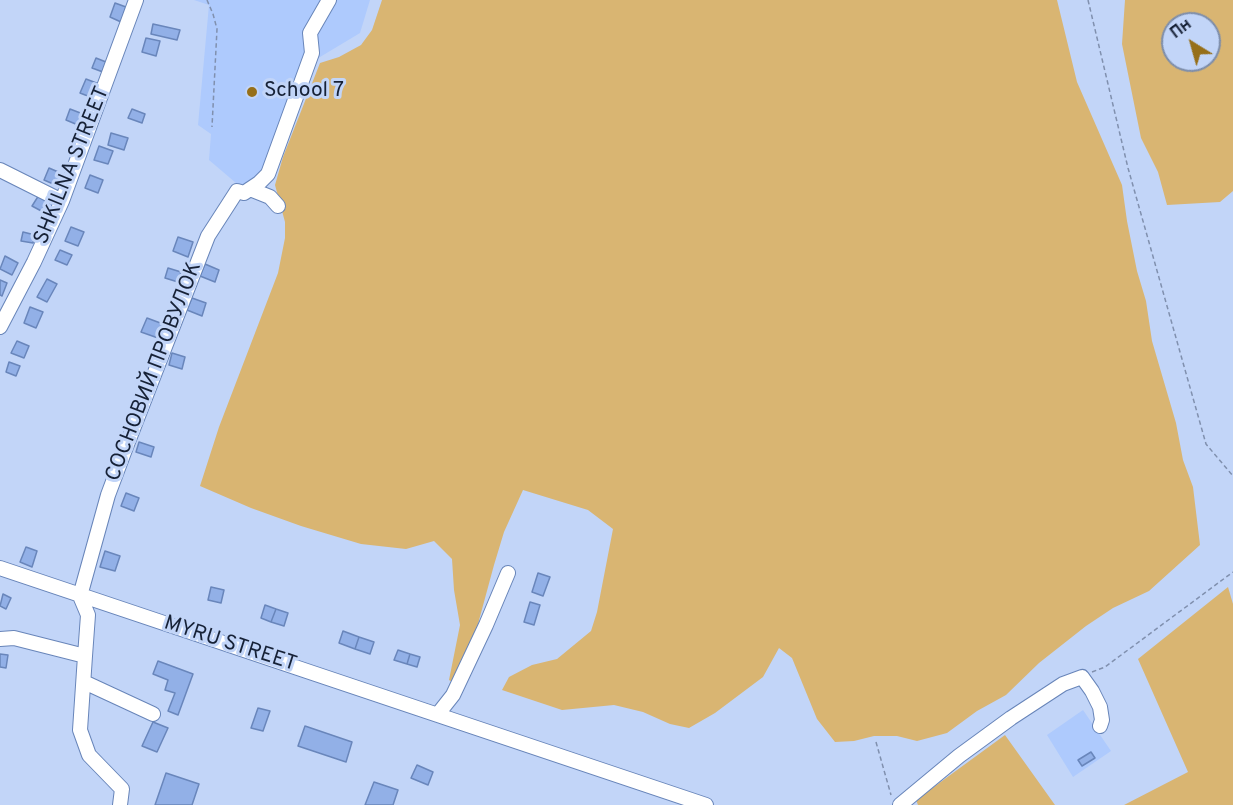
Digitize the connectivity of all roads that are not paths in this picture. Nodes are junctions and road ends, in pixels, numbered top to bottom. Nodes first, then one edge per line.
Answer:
1 (136, 0) edge
2 (329, 0) edge
3 (0, 170) edge
4 (250, 189) junction
5 (62, 201) junction
6 (278, 206) dead end
7 (0, 327) edge
8 (0, 568) edge
9 (508, 573) dead end
10 (80, 596) junction
11 (0, 639) edge
12 (85, 656) junction
13 (84, 682) junction
14 (153, 714) dead end
15 (438, 714) junction
16 (1100, 726) dead end
17 (896, 804) edge
18 (120, 805) edge
19 (706, 805) edge

1 - 5 street, SHKILNA STREET
2 - 4 street, СОСНОВИЙ ПРОВУЛОК
3 - 5 street
4 - 6 street
4 - 10 street, СОСНОВИЙ ПРОВУЛОК
5 - 7 street, SHKILNA STREET
8 - 10 street, MYRU STREET
9 - 15 street
10 - 12 street
10 - 15 street, MYRU STREET
11 - 12 street
12 - 13 street
13 - 14 street
13 - 18 street
15 - 19 street, MYRU STREET
16 - 17 street

